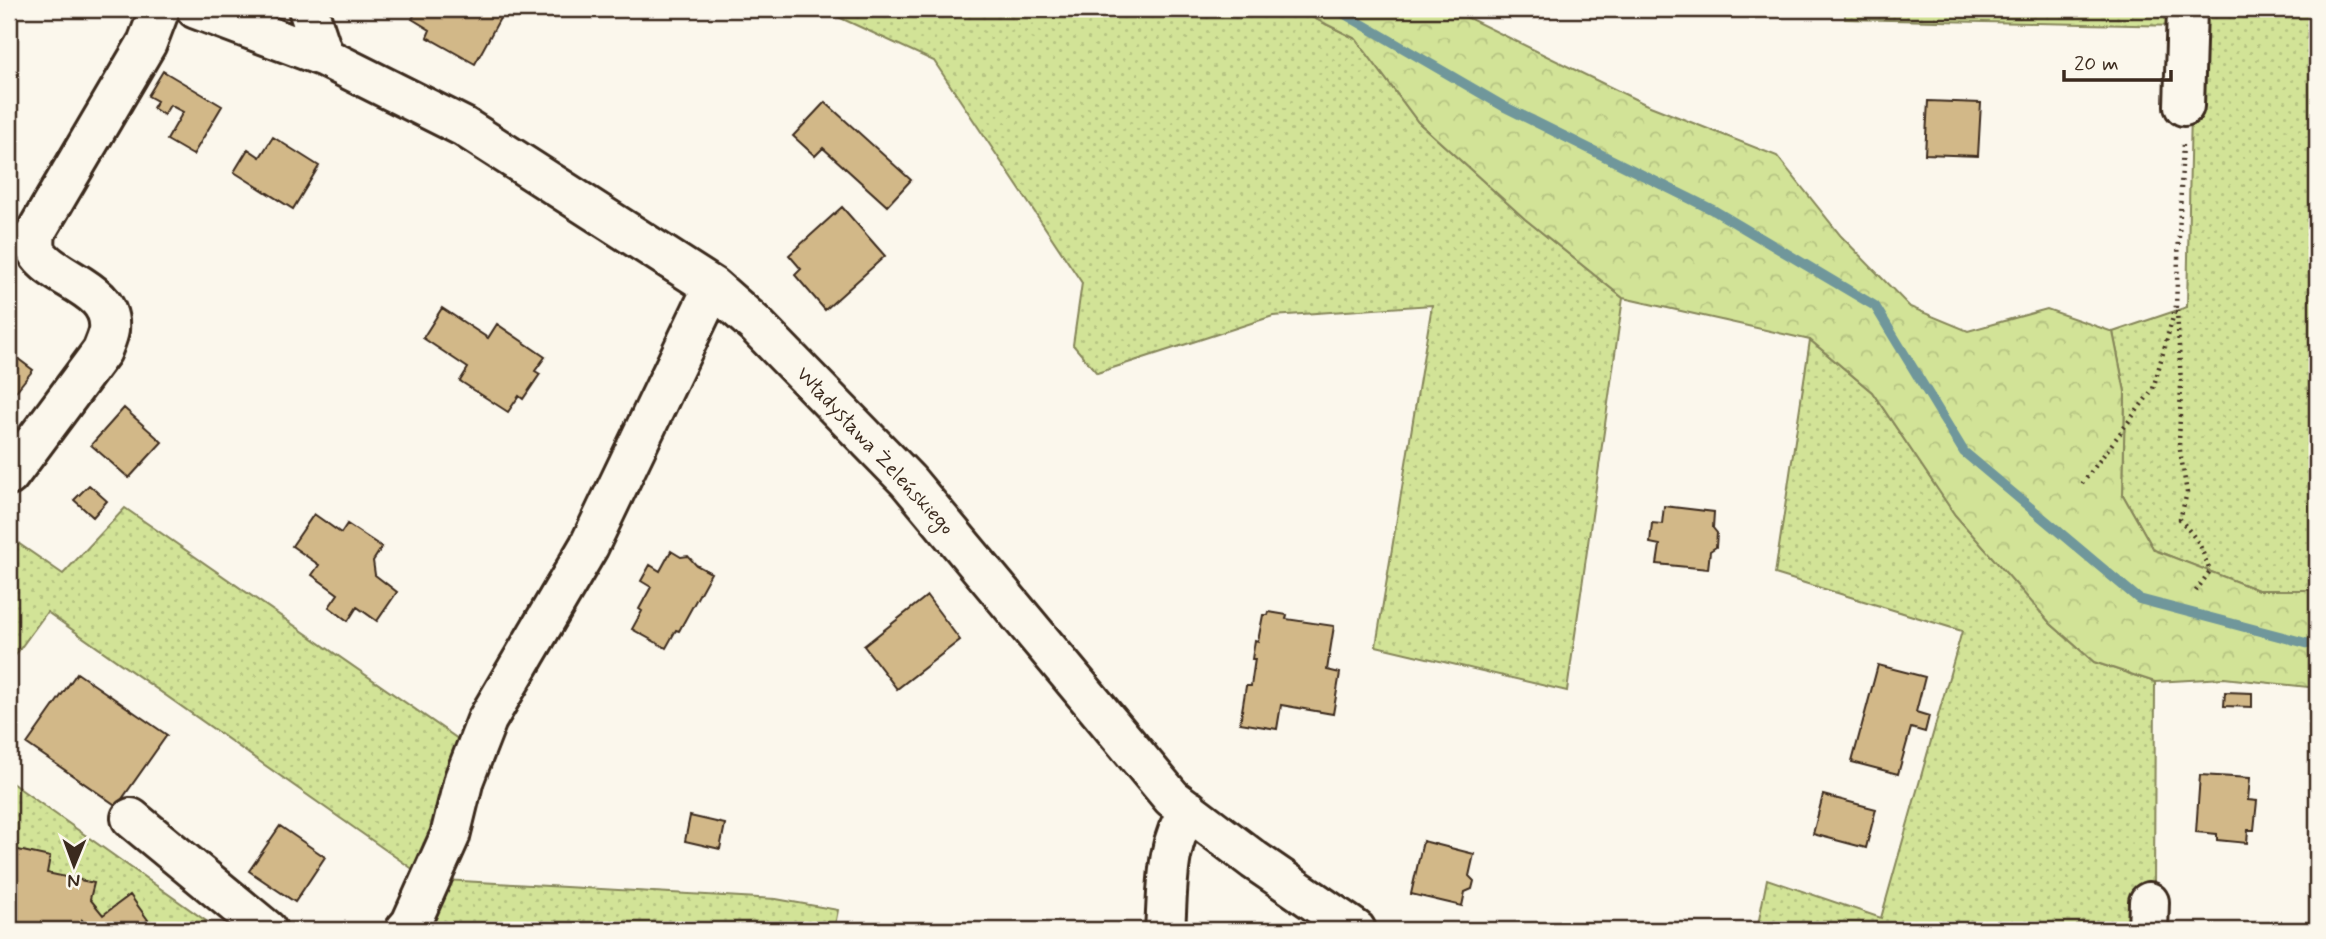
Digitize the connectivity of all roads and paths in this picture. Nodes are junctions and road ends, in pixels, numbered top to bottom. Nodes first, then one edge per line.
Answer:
1 (160, 9) edge
2 (196, 9) edge
3 (308, 9) edge
4 (2187, 9) edge
5 (324, 57) junction
6 (2184, 106) joint
7 (713, 287) junction
8 (2176, 306) junction
9 (9, 476) edge
10 (2082, 484) dead end
11 (2193, 595) dead end
12 (1189, 810) junction
13 (131, 818) dead end
14 (267, 930) edge
15 (405, 930) edge
16 (1165, 930) edge
17 (1356, 930) edge

1 - 9 street
2 - 5 street, Władysława Żeleńskiego
3 - 5 street
4 - 6 street
5 - 7 street, Władysława Żeleńskiego
6 - 8 path
7 - 12 street, Władysława Żeleńskiego
7 - 15 street
8 - 10 path
8 - 11 path
12 - 16 street
12 - 17 street, Władysława Żeleńskiego
13 - 14 street

